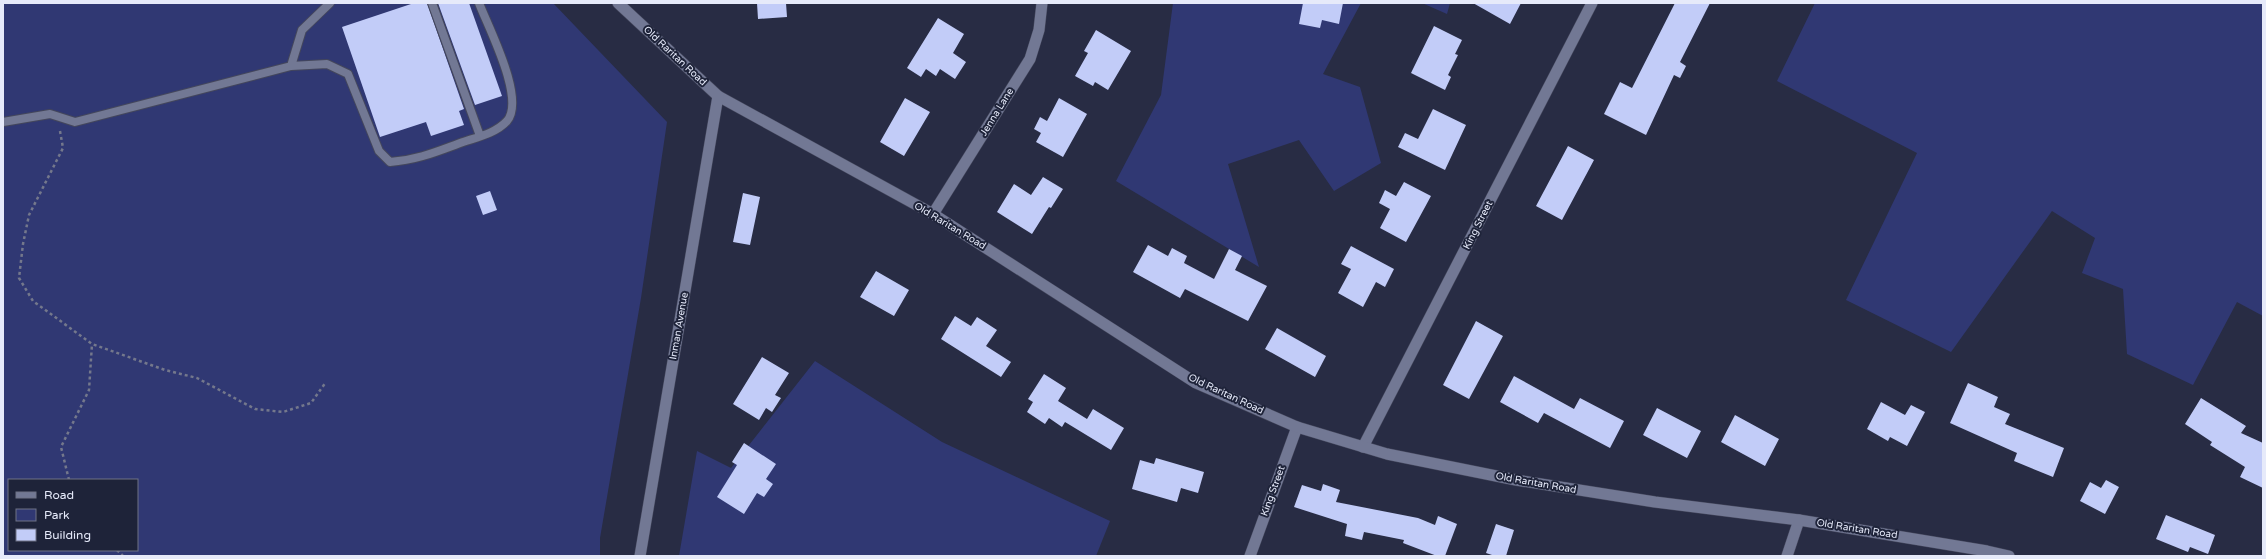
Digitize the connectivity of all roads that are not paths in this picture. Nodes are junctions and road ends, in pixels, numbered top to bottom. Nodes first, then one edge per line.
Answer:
1 (330, 3) edge
2 (432, 3) edge
3 (479, 3) edge
4 (618, 3) edge
5 (1042, 3) edge
6 (1592, 3) edge
7 (291, 66) junction
8 (718, 96) junction
9 (3, 122) edge
10 (480, 136) junction
11 (933, 214) junction
12 (1297, 427) junction
13 (1363, 447) junction
14 (1799, 520) junction
15 (640, 556) edge
16 (1250, 556) edge
17 (1787, 556) edge
18 (2009, 556) edge

1 - 7 lane
2 - 10 lane
3 - 10 lane
4 - 8 street, Old Raritan Road
5 - 11 street, Jenna Lane
6 - 13 street, King Street
7 - 9 lane
7 - 10 lane
8 - 11 street, Old Raritan Road
8 - 15 street, Inman Avenue
11 - 12 street, Old Raritan Road
12 - 13 street, Old Raritan Road
12 - 16 street, King Street
13 - 14 street, Old Raritan Road
14 - 17 street
14 - 18 street, Old Raritan Road

